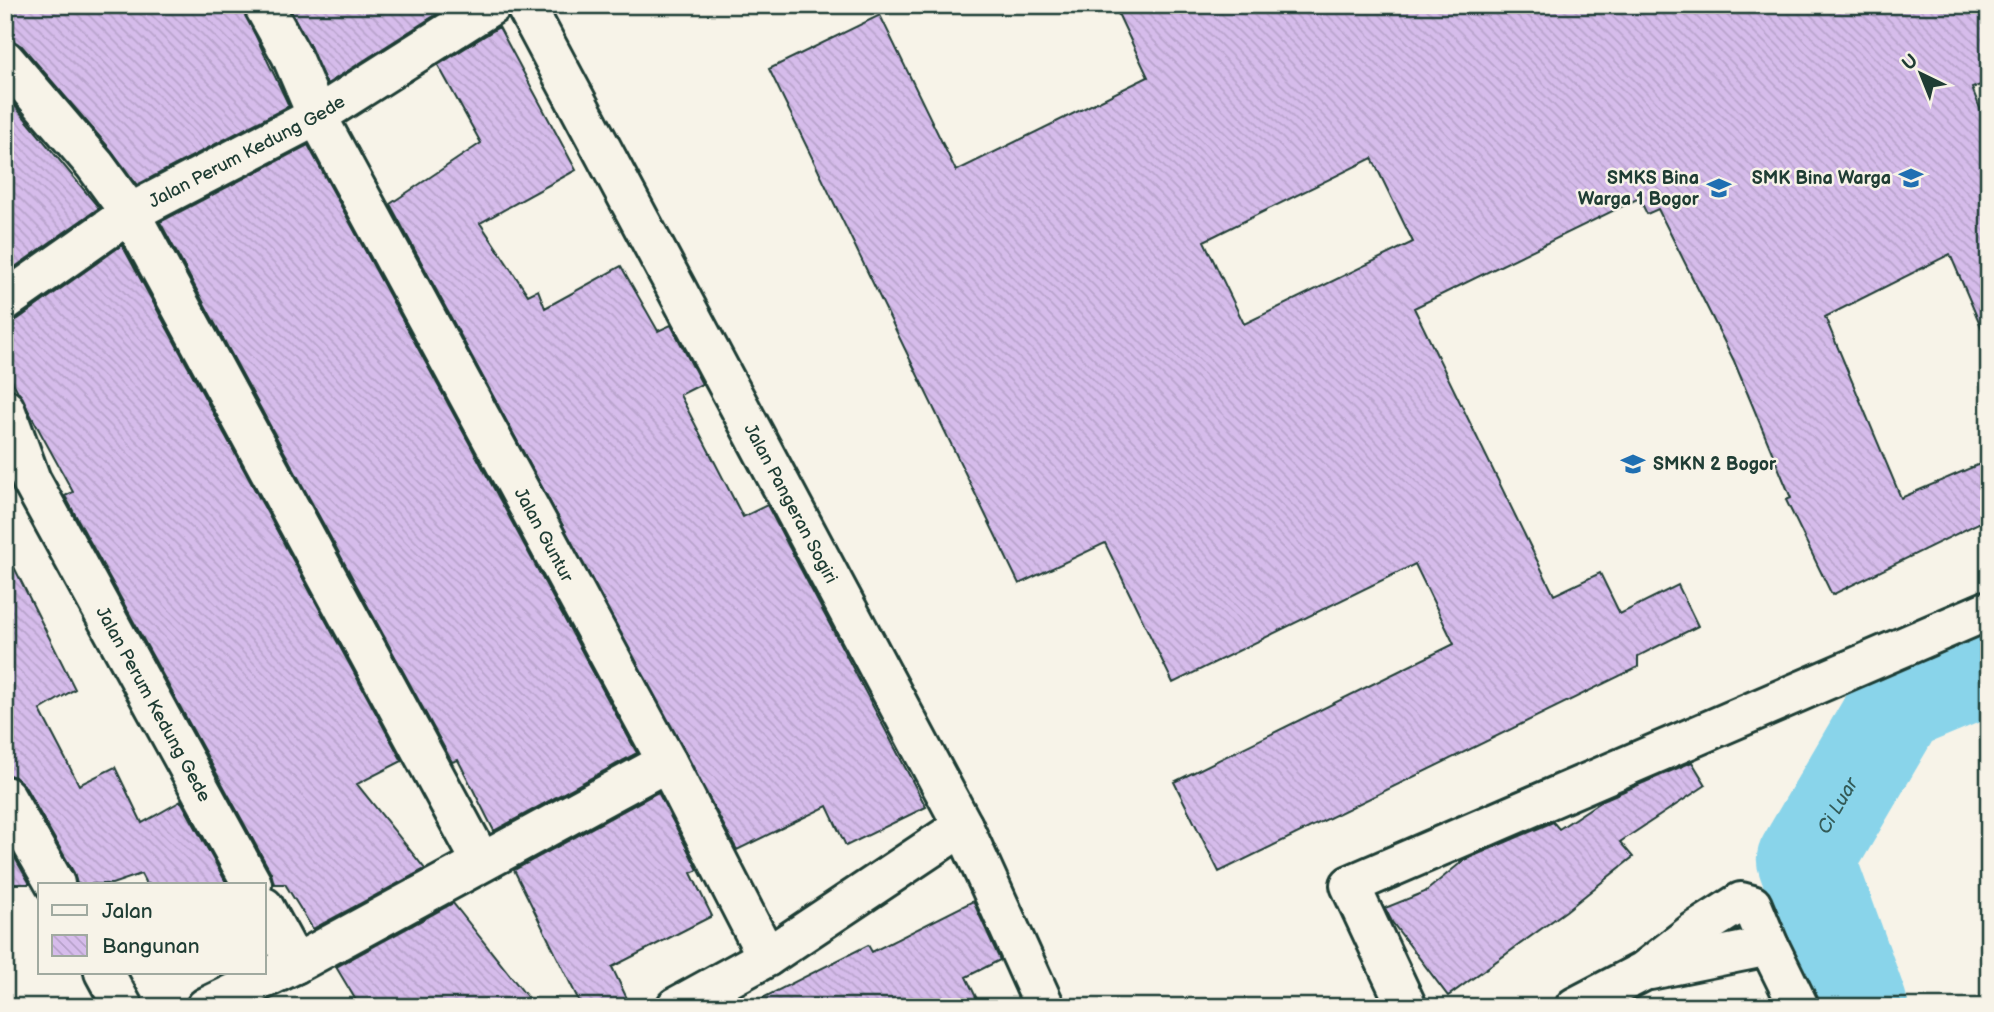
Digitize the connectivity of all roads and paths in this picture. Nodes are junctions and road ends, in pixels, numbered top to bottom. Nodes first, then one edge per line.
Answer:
1 (263, 5) edge
2 (492, 5) edge
3 (525, 5) edge
4 (5, 60) edge
5 (317, 116) junction
6 (130, 214) junction
7 (5, 301) edge
8 (5, 410) edge
9 (18, 486) edge
10 (1989, 610) edge
11 (667, 762) junction
12 (5, 796) edge
13 (963, 826) junction
14 (481, 862) junction
15 (54, 883) edge
16 (251, 883) edge
17 (266, 911) edge
18 (767, 957) junction
19 (295, 964) junction
20 (104, 974) edge
21 (123, 1007) edge
22 (206, 1007) edge
23 (676, 1007) edge
24 (1045, 1007) edge
25 (1407, 1007) edge
26 (1575, 1007) edge
27 (1799, 1007) edge

1 - 5 street, Jalan Guntur
2 - 5 street, Jalan Perum Kedung Gede
3 - 13 street, Jalan Pangeran Sogiri
4 - 6 street
5 - 6 street, Jalan Perum Kedung Gede
5 - 11 street, Jalan Guntur
6 - 7 street, Jalan Perum Kedung Gede
6 - 14 street
8 - 9 street, Jalan Perum Kedung Gede
9 - 16 street, Jalan Perum Kedung Gede
10 - 25 street
11 - 14 street
11 - 18 street, Jalan Guntur
12 - 15 street
13 - 18 street
13 - 24 street, Jalan Pangeran Sogiri
14 - 19 street
17 - 19 street
18 - 23 street
19 - 22 street
20 - 21 street
26 - 27 street

